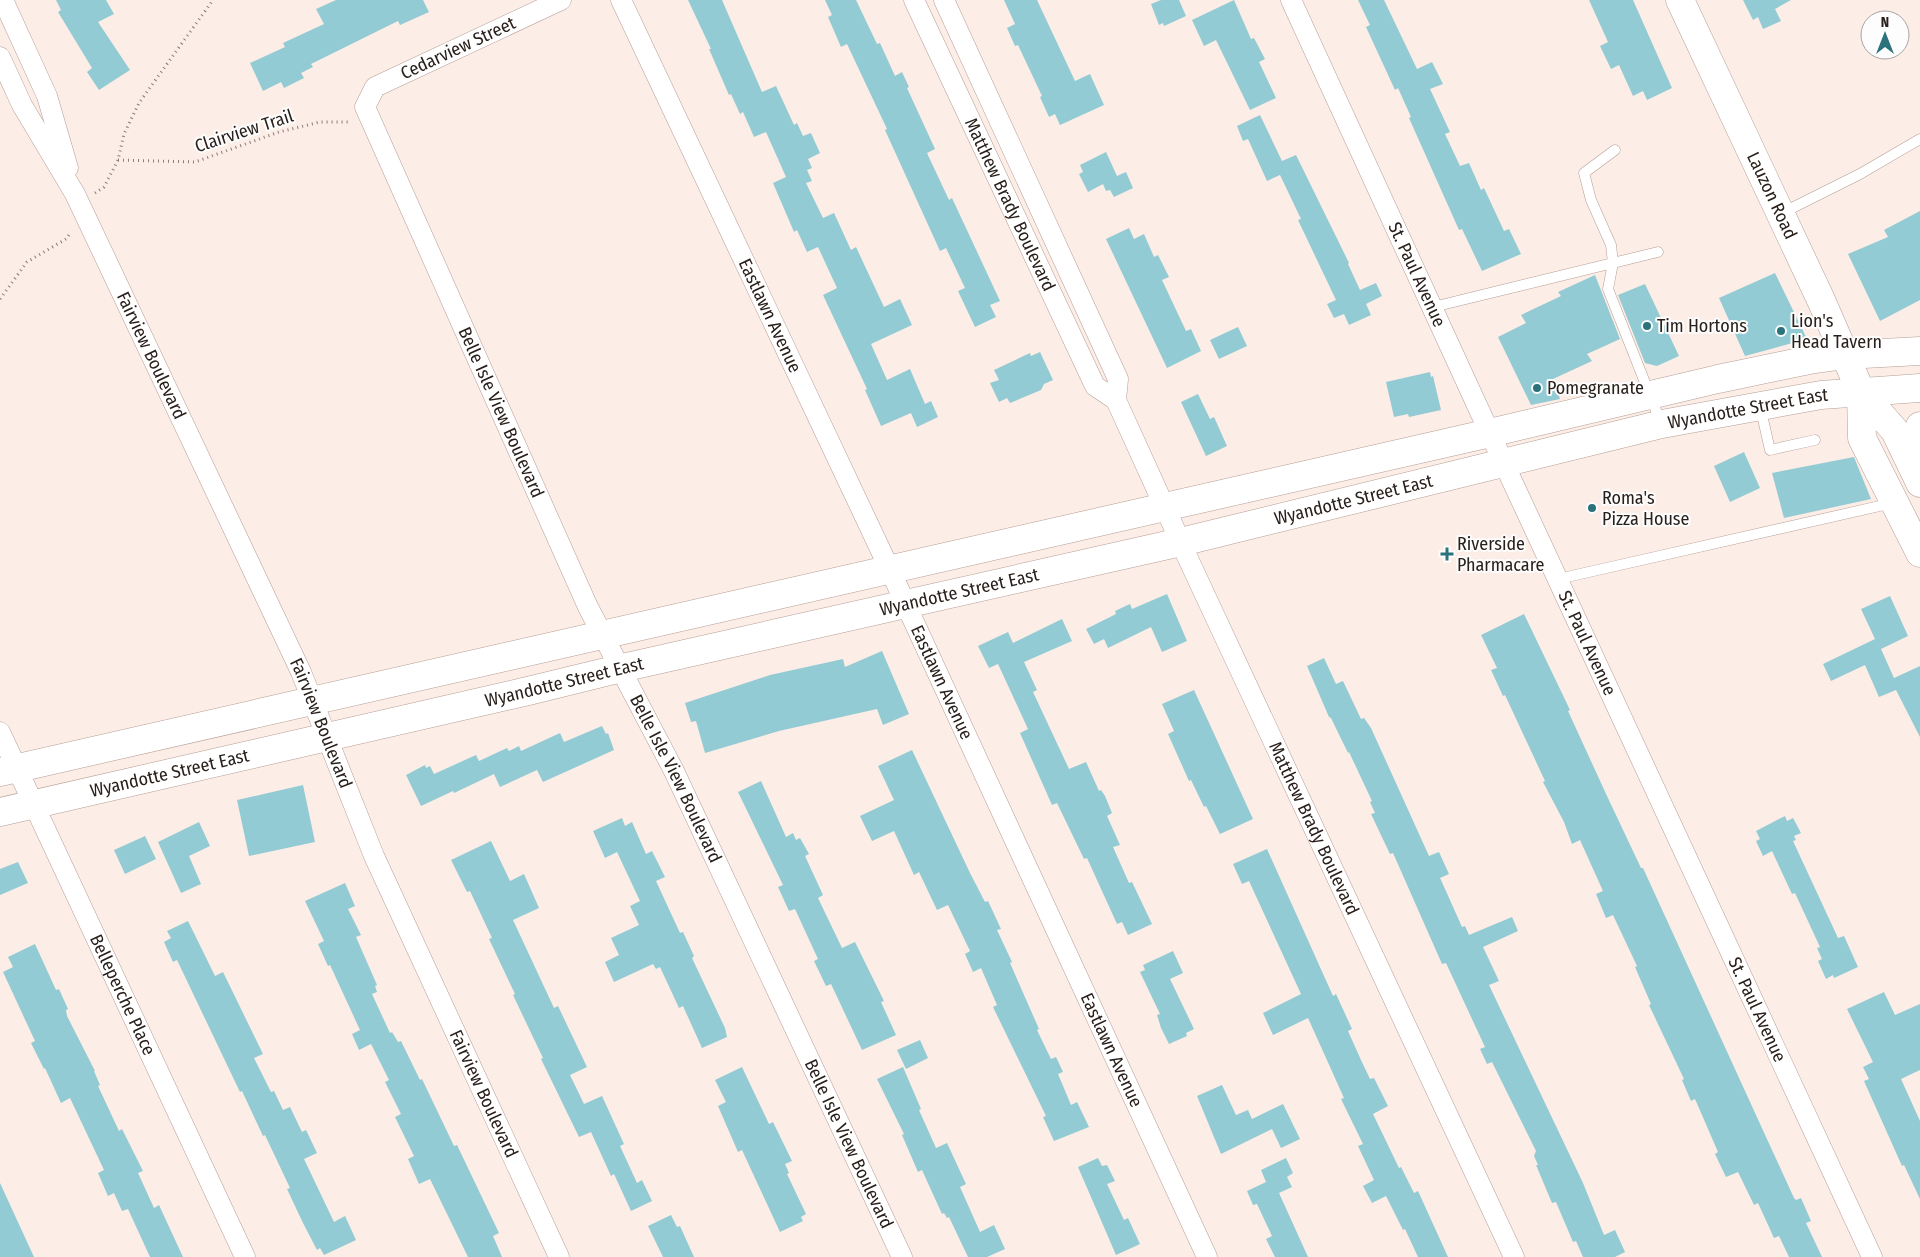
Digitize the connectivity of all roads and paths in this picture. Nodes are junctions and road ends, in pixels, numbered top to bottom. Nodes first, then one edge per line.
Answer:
1 (3, 0) edge
2 (213, 0) edge
3 (561, 0) edge
4 (621, 0) edge
5 (914, 0) edge
6 (944, 0) edge
7 (1291, 0) edge
8 (1680, 0) edge
9 (0, 57) edge
10 (365, 106) joint
11 (348, 122) dead end
12 (1920, 139) edge
13 (1615, 150) dead end
14 (118, 160) junction
15 (84, 194) junction
16 (1781, 214) junction
17 (76, 224) dead end
18 (1658, 252) dead end
19 (1613, 263) junction
20 (0, 299) edge
21 (1433, 307) junction
22 (1920, 351) edge
23 (1845, 355) junction
24 (1920, 388) edge
25 (1861, 392) junction
26 (1651, 395) junction
27 (1116, 400) junction
28 (1760, 405) junction
29 (1662, 424) junction
30 (1920, 426) edge
31 (1490, 433) junction
32 (1815, 440) dead end
33 (1920, 460) edge
34 (1504, 463) junction
35 (1920, 482) edge
36 (1894, 503) junction
37 (1165, 507) junction
38 (1181, 542) junction
39 (1920, 553) edge
40 (890, 570) junction
41 (1558, 579) junction
42 (906, 605) junction
43 (603, 635) junction
44 (622, 668) junction
45 (312, 701) junction
46 (0, 732) edge
47 (327, 737) junction
48 (9, 771) edge
49 (34, 804) junction
50 (0, 812) edge
51 (245, 1257) edge
52 (559, 1257) edge
53 (902, 1257) edge
54 (1206, 1257) edge
55 (1514, 1257) edge
56 (1872, 1257) edge

1 - 15 street, Fairview Boulevard
2 - 14 path
3 - 10 street, Cedarview Street
4 - 40 street, Eastlawn Avenue
5 - 27 street, Matthew Brady Boulevard
6 - 27 street, Matthew Brady Boulevard
7 - 21 street, St. Paul Avenue
8 - 16 main road, Lauzon Road
9 - 15 street, Fairview Boulevard
10 - 43 street, Belle Isle View Boulevard
11 - 14 path, Clairview Trail
12 - 16 lane
13 - 19 lane
14 - 15 path
15 - 45 street, Fairview Boulevard
16 - 23 main road, Lauzon Road
17 - 20 path
18 - 19 lane
19 - 21 lane
19 - 26 lane
21 - 31 street, St. Paul Avenue
22 - 23 main road, Wyandotte Street East
23 - 25 main road, Lauzon Road
23 - 26 main road, Wyandotte Street East
24 - 25 main road, Wyandotte Street East
25 - 28 main road, Wyandotte Street East
25 - 35 main road, Lauzon Road
25 - 36 main road, Lauzon Road
26 - 29 lane
26 - 31 main road, Wyandotte Street East
27 - 37 street, Matthew Brady Boulevard
28 - 29 main road, Wyandotte Street East
28 - 32 lane
29 - 34 main road, Wyandotte Street East
30 - 33 main road
31 - 34 street, St. Paul Avenue
31 - 37 main road, Wyandotte Street East
34 - 38 main road, Wyandotte Street East
34 - 41 street, St. Paul Avenue
36 - 39 main road, Lauzon Road
36 - 41 lane
37 - 38 street, Matthew Brady Boulevard
37 - 40 main road, Wyandotte Street East
38 - 42 main road, Wyandotte Street East
38 - 55 street, Matthew Brady Boulevard
40 - 42 street, Eastlawn Avenue
40 - 43 main road, Wyandotte Street East
41 - 56 street, St. Paul Avenue
42 - 44 main road, Wyandotte Street East
42 - 54 street, Eastlawn Avenue
43 - 44 street, Belle Isle View Boulevard
43 - 45 main road, Wyandotte Street East
44 - 47 main road, Wyandotte Street East
44 - 53 street, Belle Isle View Boulevard
45 - 47 street, Fairview Boulevard
45 - 48 main road, Wyandotte Street East
46 - 48 street, Belleperche Place
47 - 49 main road, Wyandotte Street East
47 - 52 street, Fairview Boulevard
48 - 49 street, Belleperche Place
49 - 50 main road, Wyandotte Street East
49 - 51 street, Belleperche Place

